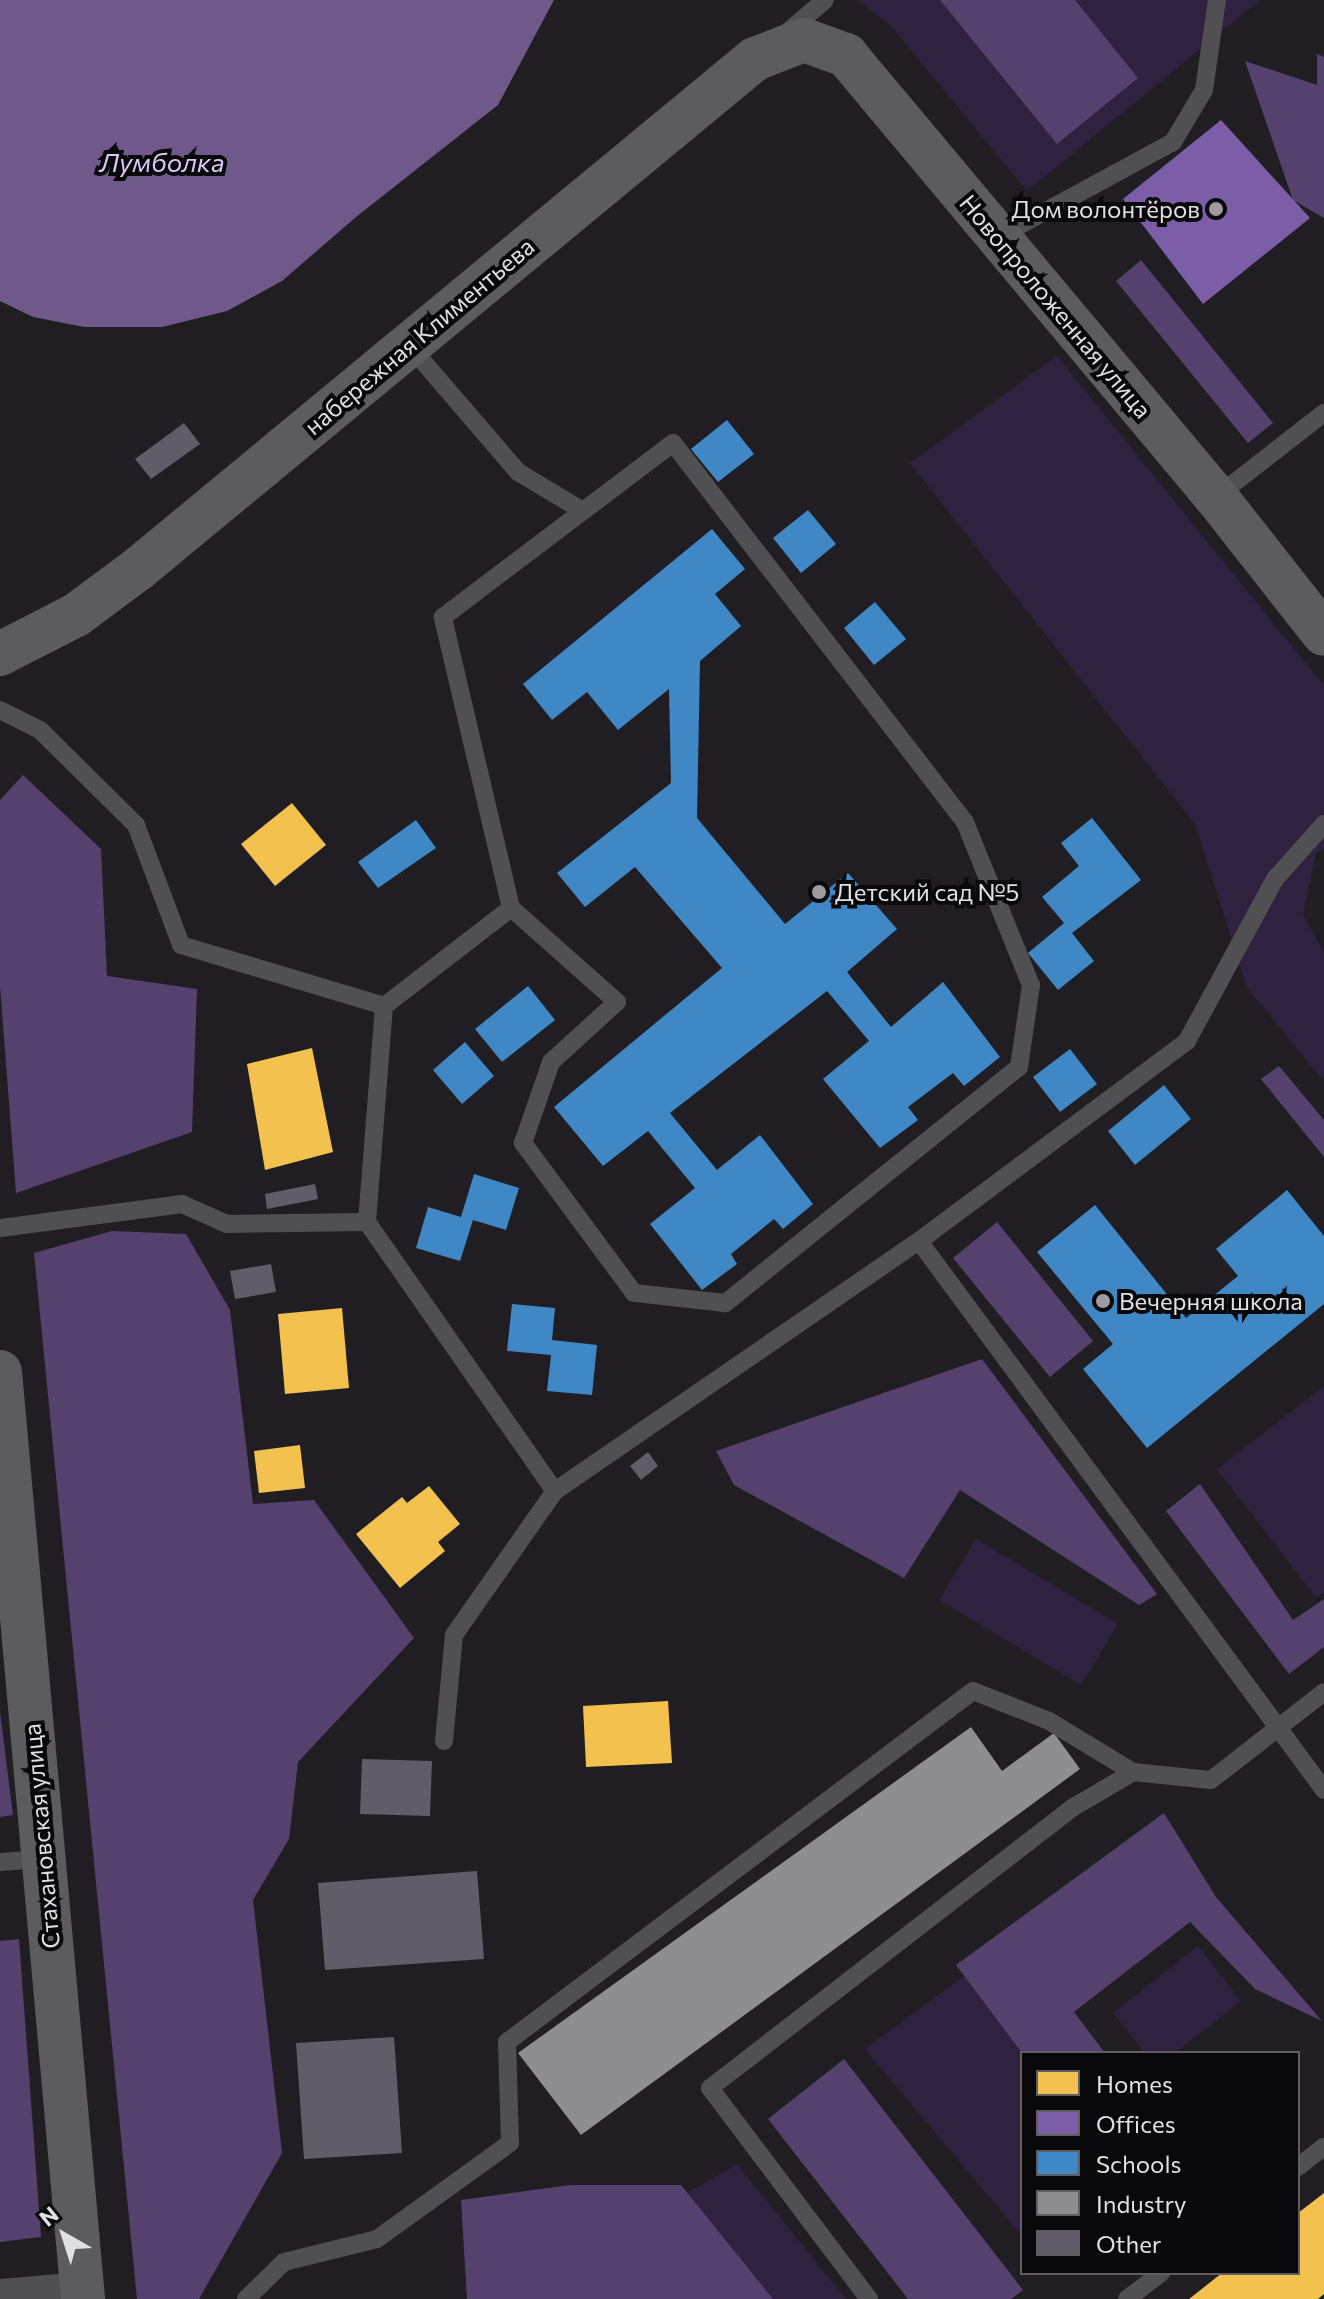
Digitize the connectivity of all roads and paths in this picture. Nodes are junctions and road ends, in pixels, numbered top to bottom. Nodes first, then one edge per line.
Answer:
1 (825, 0) edge
2 (1217, 0) edge
3 (755, 59) junction
4 (998, 237) junction
5 (408, 344) junction
6 (1324, 413) edge
7 (1216, 497) junction
8 (583, 511) junction
9 (1324, 634) edge
10 (0, 654) edge
11 (0, 710) edge
12 (1324, 824) edge
13 (511, 908) junction
14 (384, 1006) junction
15 (367, 1222) junction
16 (0, 1228) edge
17 (919, 1241) junction
18 (0, 1372) edge
19 (555, 1491) junction
20 (8, 1548) edge
21 (1324, 1692) edge
22 (1277, 1728) junction
23 (444, 1741) dead end
24 (1133, 1772) junction
25 (1324, 1790) edge
26 (43, 1859) junction
27 (0, 1862) edge
28 (1324, 2147) edge
29 (1300, 2165) edge
30 (1158, 2275) edge
31 (83, 2294) edge
32 (0, 2297) edge
33 (246, 2299) edge
34 (869, 2299) edge
35 (1127, 2299) edge

1 - 3 lane, набережная Климентьева
2 - 4 lane
3 - 4 street, Новопроложенная улица
3 - 5 street, набережная Климентьева
4 - 7 street, Новопроложенная улица
5 - 8 lane
5 - 10 street, набережная Климентьева
6 - 7 lane
7 - 9 street, Новопроложенная улица
8 - 13 lane
8 - 13 lane
11 - 14 lane
12 - 17 lane
13 - 14 lane
14 - 15 lane
15 - 16 lane
15 - 19 lane
17 - 19 lane
17 - 22 lane
18 - 20 street, Стахановская улица
19 - 23 lane
20 - 26 street, Стахановская улица
21 - 22 lane
22 - 24 lane
22 - 25 lane
24 - 33 lane
24 - 34 lane
26 - 27 lane
26 - 31 street, Стахановская улица
28 - 29 lane
30 - 35 lane
31 - 32 street

